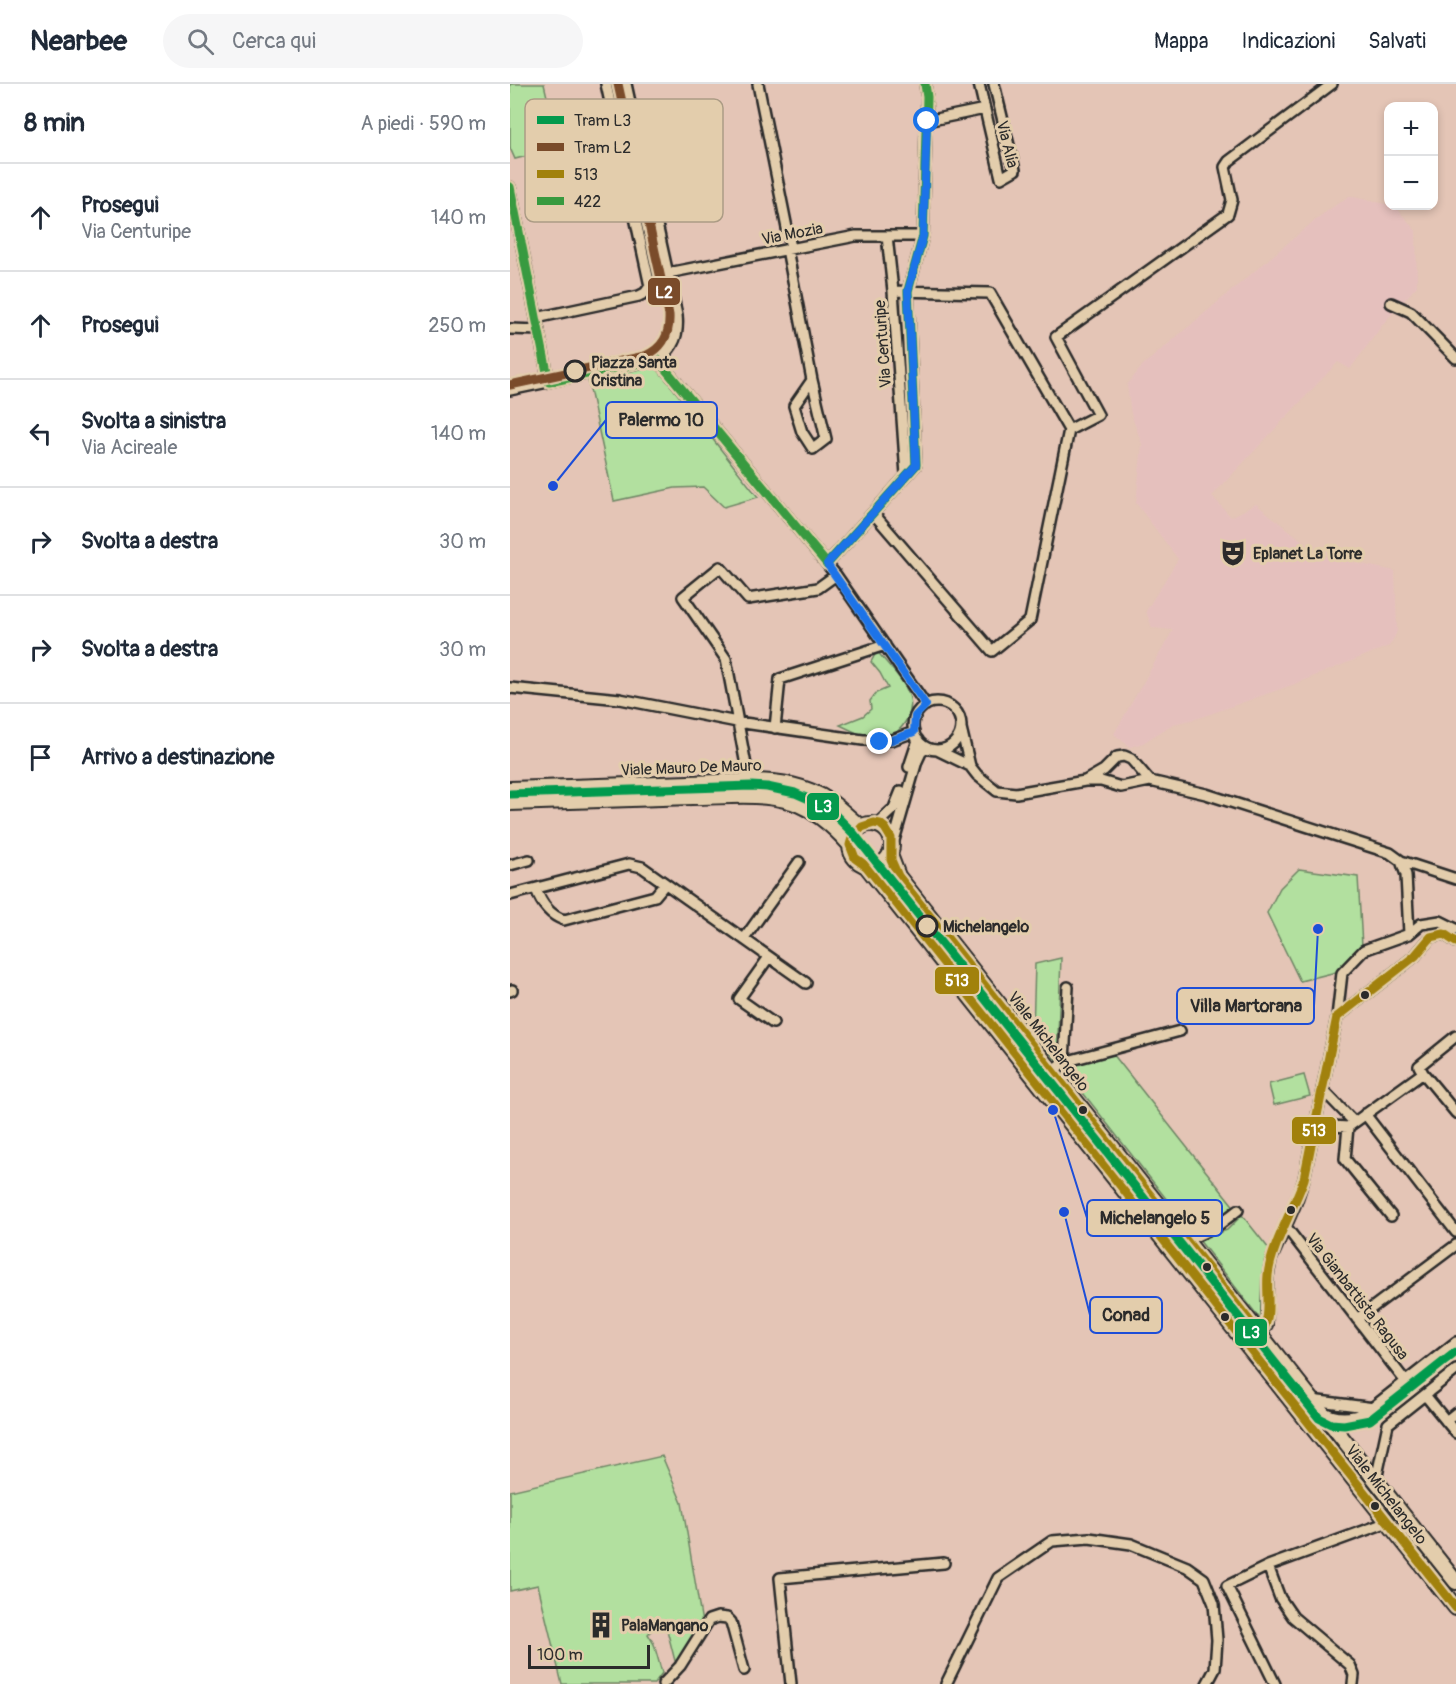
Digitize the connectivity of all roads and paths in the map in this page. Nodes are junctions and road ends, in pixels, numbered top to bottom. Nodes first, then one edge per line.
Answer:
1 (606, 84) edge
2 (626, 84) edge
3 (758, 84) edge
4 (925, 84) edge
5 (979, 84) edge
6 (994, 84) edge
7 (1332, 84) edge
8 (609, 99) edge
9 (629, 99) edge
10 (985, 109) junction
11 (927, 121) junction
12 (510, 187) edge
13 (637, 222) edge
14 (657, 222) edge
15 (887, 236) junction
16 (923, 236) junction
17 (789, 249) junction
18 (668, 273) junction
19 (893, 291) junction
20 (908, 291) junction
21 (1390, 303) dead end
22 (536, 318) junction
23 (510, 329) edge
24 (539, 330) junction
25 (1456, 358) edge
26 (657, 359) junction
27 (812, 380) junction
28 (549, 382) junction
29 (510, 390) edge
30 (1069, 430) junction
31 (906, 476) junction
32 (873, 513) junction
33 (827, 564) junction
34 (836, 575) junction
35 (885, 645) junction
36 (510, 688) edge
37 (926, 705) junction
38 (737, 722) junction
39 (776, 728) junction
40 (961, 728) junction
41 (918, 740) junction
42 (937, 750) junction
43 (1111, 761) junction
44 (1135, 765) junction
45 (970, 766) junction
46 (749, 781) junction
47 (1085, 781) junction
48 (1150, 782) junction
49 (1114, 785) junction
50 (1129, 786) junction
51 (510, 789) edge
52 (510, 803) edge
53 (877, 824) junction
54 (861, 827) junction
55 (850, 845) junction
56 (891, 849) junction
57 (529, 860) dead end
58 (1401, 861) junction
59 (799, 862) dead end
60 (510, 865) edge
61 (866, 866) junction
62 (1456, 879) edge
63 (665, 884) junction
64 (536, 888) junction
65 (510, 896) edge
66 (1456, 929) edge
67 (1409, 934) junction
68 (744, 939) junction
69 (1456, 942) edge
70 (769, 957) junction
71 (806, 983) dead end
72 (1068, 987) dead end
73 (1337, 1017) junction
74 (773, 1023) dead end
75 (1180, 1031) dead end
76 (1456, 1036) edge
77 (1064, 1062) junction
78 (1052, 1072) junction
79 (1423, 1073) junction
80 (1322, 1089) junction
81 (1456, 1113) edge
82 (1365, 1114) junction
83 (1351, 1124) junction
84 (1315, 1125) junction
85 (1238, 1210) dead end
86 (1391, 1216) dead end
87 (1286, 1227) junction
88 (1456, 1232) edge
89 (1186, 1241) junction
90 (1456, 1245) edge
91 (1357, 1319) junction
92 (1260, 1335) junction
93 (1456, 1342) edge
94 (1456, 1370) edge
95 (1406, 1382) junction
96 (1425, 1395) junction
97 (1314, 1404) junction
98 (1374, 1408) junction
99 (1456, 1413) edge
100 (1446, 1421) junction
101 (1456, 1433) edge
102 (1376, 1480) junction
103 (1388, 1522) junction
104 (1433, 1552) junction
105 (1420, 1562) junction
106 (944, 1563) dead end
107 (1268, 1566) junction
108 (1456, 1582) edge
109 (1227, 1586) junction
110 (1209, 1590) junction
111 (1456, 1608) edge
112 (744, 1670) dead end
113 (663, 1684) edge
114 (791, 1684) edge
115 (946, 1684) edge
116 (1206, 1684) edge
117 (1275, 1684) edge
118 (1353, 1684) edge

1 - 8 street
2 - 9 street
3 - 17 street
4 - 11 street, Via Centuripe
5 - 10 street, Via Alia
6 - 10 street, Via Alia
7 - 30 street
10 - 11 street
11 - 16 street, Via Centuripe
12 - 22 street
13 - 22 street
14 - 18 street
15 - 16 street, Via Mozia
15 - 17 street, Via Mozia
15 - 19 street
16 - 20 street, Via Centuripe
17 - 18 street, Via Mozia
17 - 27 street
18 - 26 street
19 - 20 street, Via Centuripe
19 - 31 street, Via Centuripe
20 - 30 street
20 - 31 street
21 - 25 street
22 - 24 street
23 - 24 street
24 - 28 street
26 - 28 street
26 - 33 street
27 - 27 street
28 - 29 street
30 - 32 street
31 - 32 street
32 - 33 street
33 - 34 street
34 - 35 street
34 - 38 street
35 - 37 street
35 - 39 street
36 - 38 street
37 - 40 street
37 - 41 street
38 - 39 street
38 - 46 street
39 - 41 street
40 - 42 street
40 - 45 street
41 - 42 street
41 - 53 street
41 - 56 street
42 - 45 street
43 - 44 street
43 - 47 street
43 - 49 street
44 - 48 street
44 - 50 street
45 - 47 street
46 - 51 street, Viale Mauro De Mauro
46 - 54 street, Viale Mauro De Mauro
47 - 49 street
48 - 50 street
48 - 58 street
49 - 50 street
52 - 55 street, Viale Mauro De Mauro
53 - 54 street
53 - 56 street
54 - 55 street
55 - 61 street
56 - 61 street
56 - 78 street, Viale Michelangelo
57 - 60 street
58 - 62 street
58 - 67 street
59 - 68 street
61 - 103 street, Viale Michelangelo
63 - 64 street
63 - 64 street
63 - 68 street
64 - 65 street
66 - 67 street
67 - 73 street
68 - 70 street
69 - 73 street
70 - 71 street
70 - 74 street
72 - 77 street
73 - 80 street
75 - 77 street
76 - 79 street
77 - 78 street
78 - 89 street, Viale Michelangelo
79 - 81 street
79 - 82 street
80 - 83 street
80 - 84 street
82 - 83 street
82 - 88 street
83 - 84 street
83 - 86 street
84 - 87 street
85 - 89 street
87 - 91 street, Via Gianbattista Ragusa
87 - 92 street
89 - 92 street, Viale Michelangelo
90 - 91 street
91 - 95 street, Via Gianbattista Ragusa
92 - 97 street, Viale Michelangelo
93 - 95 street
94 - 96 street
95 - 98 street
96 - 100 street
96 - 102 street
97 - 98 street
97 - 98 street
97 - 102 street, Viale Michelangelo
99 - 100 street
100 - 101 street
102 - 104 street, Viale Michelangelo
103 - 105 street, Viale Michelangelo
103 - 107 street
104 - 105 street
104 - 108 street, Viale Michelangelo
105 - 111 street, Viale Michelangelo
106 - 114 street
107 - 109 street
107 - 118 street
109 - 110 street
109 - 117 street
110 - 115 street
110 - 116 street
112 - 113 street

